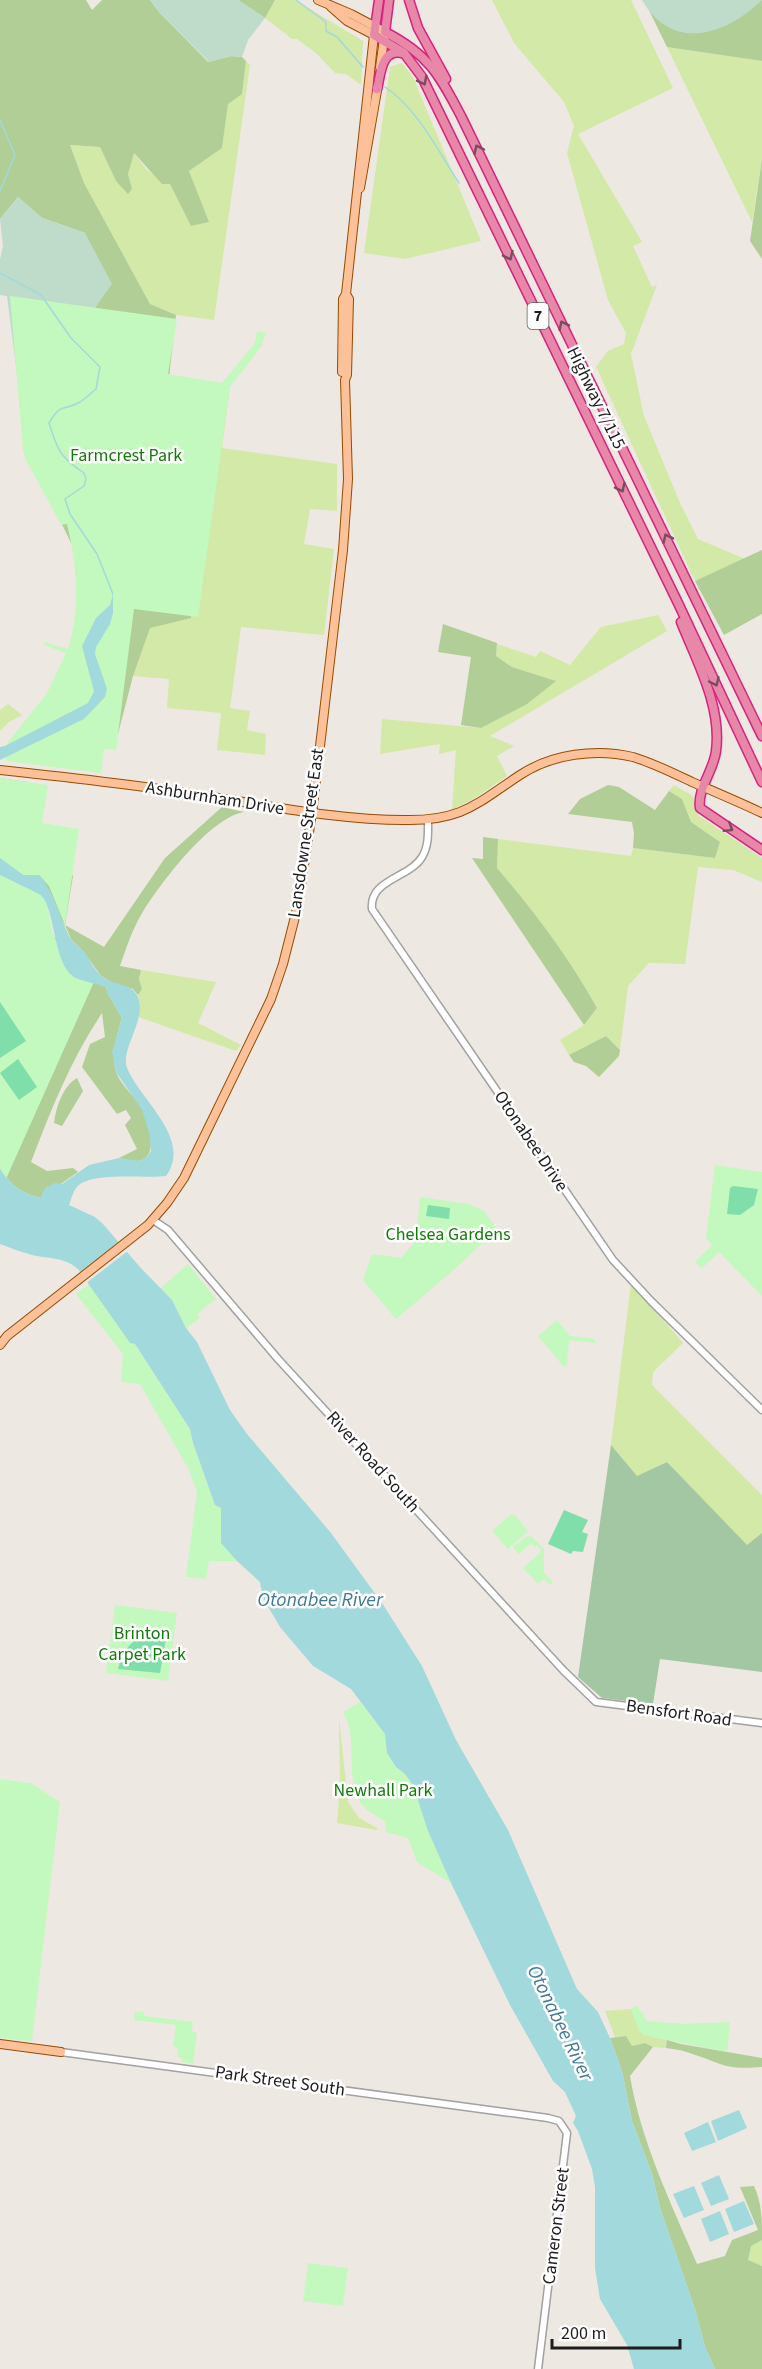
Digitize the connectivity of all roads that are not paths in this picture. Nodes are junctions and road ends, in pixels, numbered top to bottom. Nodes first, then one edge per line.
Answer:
1 (318, 0) edge
2 (379, 0) edge
3 (389, 0) edge
4 (409, 0) edge
5 (379, 34) junction
6 (404, 53) junction
7 (377, 88) junction
8 (461, 116) junction
9 (368, 151) junction
10 (356, 204) junction
11 (688, 631) junction
12 (762, 736) edge
13 (0, 770) edge
14 (762, 782) edge
15 (704, 787) junction
16 (759, 812) edge
17 (312, 814) junction
18 (428, 820) junction
19 (762, 850) edge
20 (153, 1220) junction
21 (0, 1345) edge
22 (762, 1410) edge
23 (596, 1702) joint
24 (762, 1723) edge
25 (0, 2044) edge
26 (61, 2052) joint
27 (559, 2121) joint
28 (538, 2369) edge

1 - 5 main road
2 - 5 highway
3 - 5 highway
4 - 8 highway
5 - 6 highway, Highway 7/115 / 7
5 - 7 main road, Lansdowne Street East
5 - 8 highway, Highway 7/115 / 7
5 - 9 main road
5 - 10 main road, Lansdowne Street East
6 - 7 highway
6 -> 11 highway, Highway 7/115 / 7
7 - 9 main road, Lansdowne Street East
12 -> 8 highway, Highway 7/115 / 7
9 - 10 main road, Lansdowne Street East
10 - 17 main road, Lansdowne Street East
11 -> 14 highway, Highway 7/115 / 7
11 - 15 highway
13 - 17 main road, Ashburnham Drive
15 - 16 main road, Ashburnham Drive
15 - 18 main road, Ashburnham Drive
15 -> 19 highway
17 - 18 main road, Ashburnham Drive
17 - 20 main road, Lansdowne Street East
18 - 22 street, Otonabee Drive
20 - 21 main road, Lansdowne Street East
20 - 23 street, River Road South
23 - 24 street, Bensfort Road
25 - 26 main road, Park Street South
26 - 27 street, Park Street South
27 - 28 street, Cameron Street

